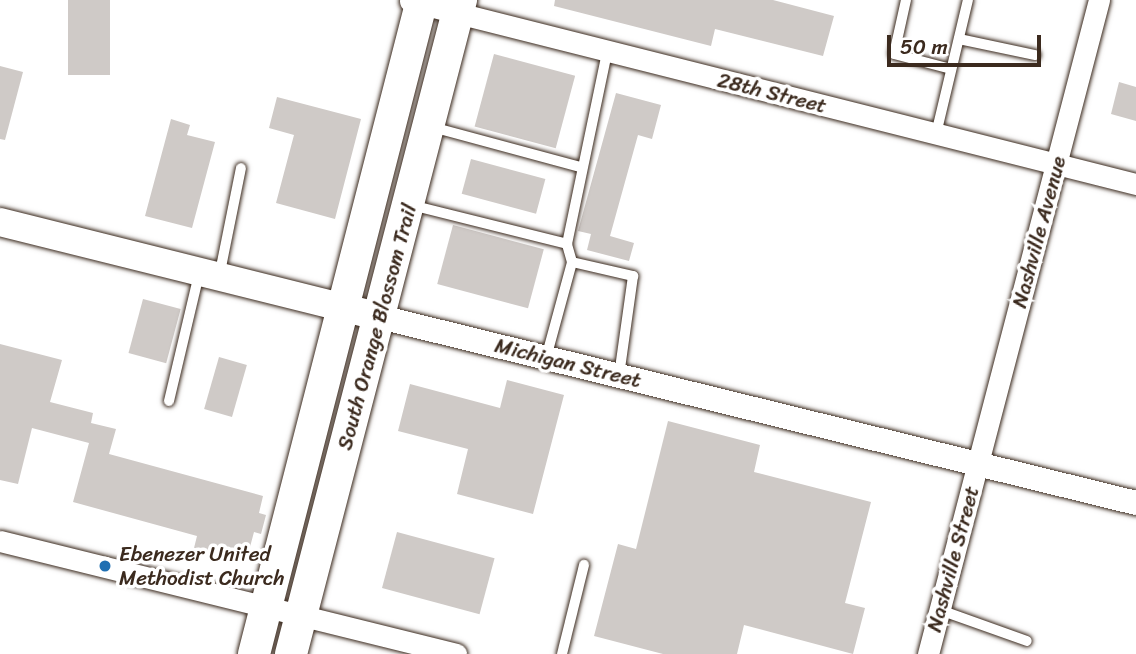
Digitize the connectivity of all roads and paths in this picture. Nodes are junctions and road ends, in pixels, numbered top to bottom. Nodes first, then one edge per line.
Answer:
1 (906, 0) edge
2 (968, 0) edge
3 (1099, 0) edge
4 (417, 1) edge
5 (460, 7) edge
6 (959, 39) junction
7 (607, 52) junction
8 (1034, 55) dead end
9 (951, 69) junction
10 (429, 127) junction
11 (936, 134) junction
12 (1057, 163) junction
13 (580, 167) junction
14 (241, 168) dead end
15 (1136, 184) edge
16 (409, 204) junction
17 (0, 222) edge
18 (567, 244) junction
19 (572, 262) junction
20 (209, 274) junction
21 (343, 307) junction
22 (380, 317) junction
23 (546, 358) junction
24 (619, 376) junction
25 (169, 401) dead end
26 (978, 464) junction
27 (1136, 503) edge
28 (0, 541) edge
29 (584, 565) dead end
30 (266, 607) junction
31 (940, 610) junction
32 (301, 617) junction
33 (1027, 641) dead end
34 (254, 654) edge
35 (291, 654) edge
36 (456, 654) edge
37 (562, 654) edge
38 (928, 654) edge

1 - 9 lane
2 - 6 lane
3 - 12 street, Nashville Avenue
4 - 5 street, 28th Street
4 - 21 main road, South Orange Blossom Trail
5 - 7 street, 28th Street
5 - 10 main road, South Orange Blossom Trail
6 - 8 lane
6 - 9 lane
7 - 11 street, 28th Street
7 - 13 lane
9 - 11 lane
10 - 13 lane
10 - 16 main road, South Orange Blossom Trail
11 - 12 street, 28th Street
12 - 15 street, 28th Street
12 - 26 street, Nashville Avenue
13 - 18 lane
14 - 20 lane
16 - 18 lane
16 - 22 main road, South Orange Blossom Trail
17 - 20 main road, Michigan Street
18 - 19 lane
19 - 23 lane
19 - 24 lane
20 - 21 main road, Michigan Street
20 - 25 lane
21 - 22 main road, Michigan Street
21 - 30 main road, South Orange Blossom Trail
22 - 23 street, Michigan Street
22 - 32 main road, South Orange Blossom Trail
23 - 24 street, Michigan Street
24 - 26 street, Michigan Street
26 - 27 street, Michigan Street
26 - 31 street, Nashville Street
28 - 30 street
29 - 37 lane
30 - 32 street
30 - 34 main road, South Orange Blossom Trail
31 - 33 lane
31 - 38 street, Nashville Street
32 - 35 main road, South Orange Blossom Trail
32 - 36 street

